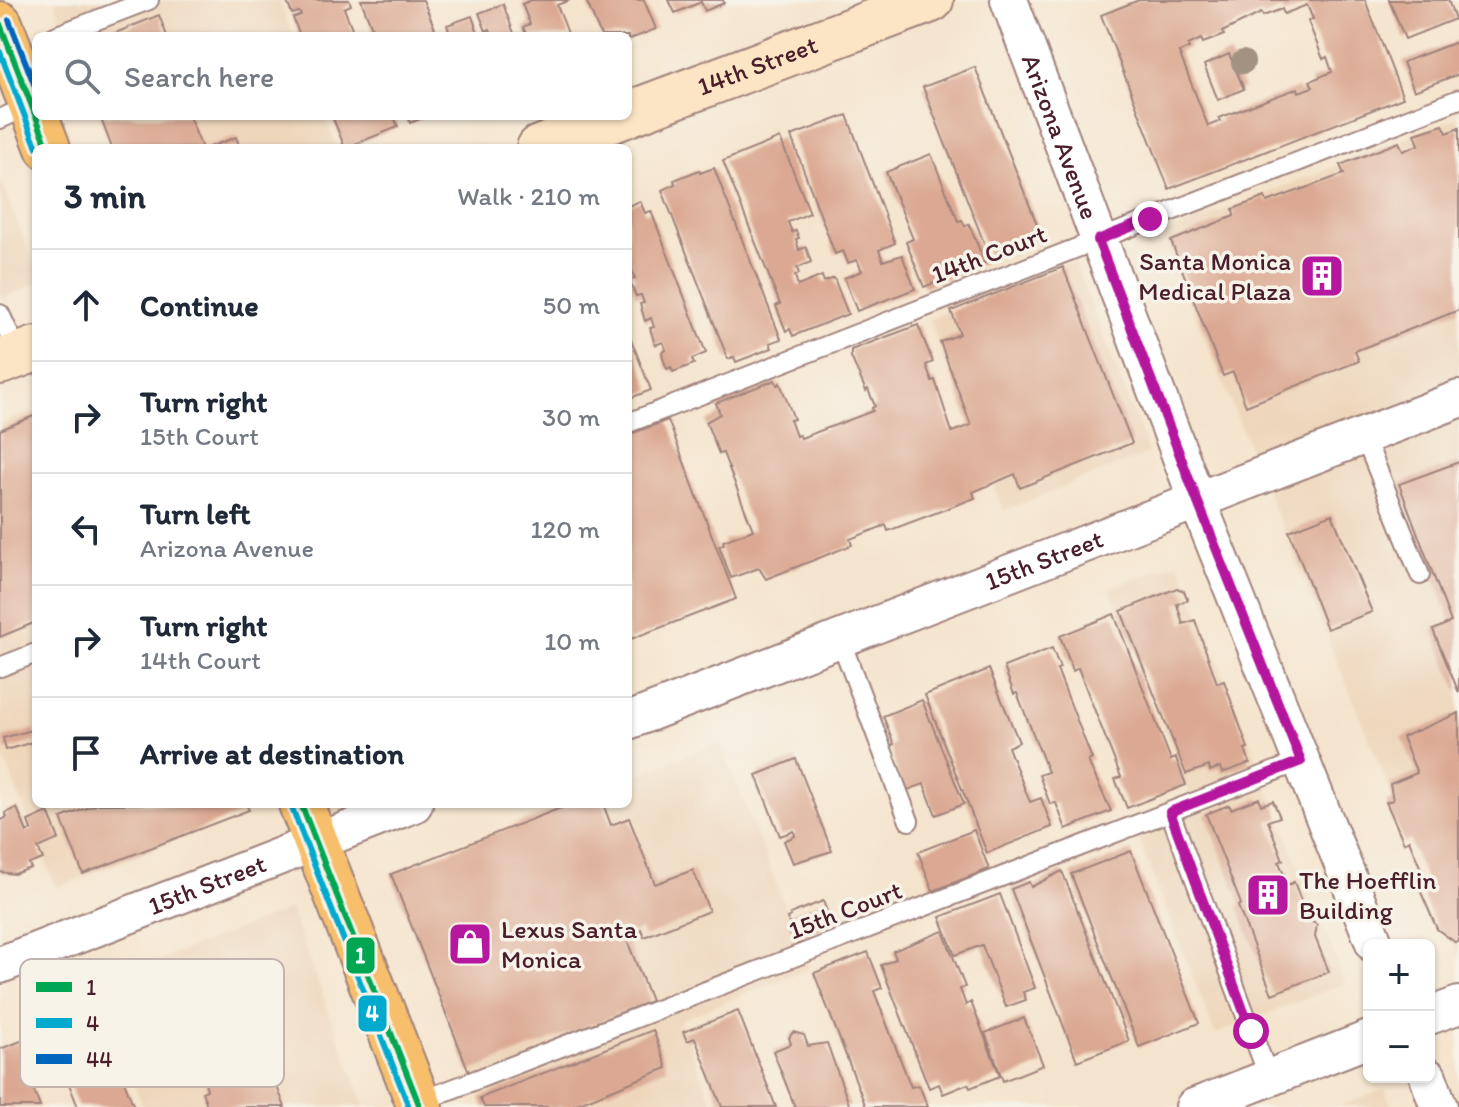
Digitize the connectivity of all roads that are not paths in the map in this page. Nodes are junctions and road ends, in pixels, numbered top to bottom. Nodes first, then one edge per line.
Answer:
1 (149, 0) edge
2 (931, 0) edge
3 (1009, 0) edge
4 (65, 32) edge
5 (12, 44) edge
6 (1459, 99) edge
7 (16, 112) edge
8 (632, 112) edge
9 (612, 120) edge
10 (44, 144) edge
11 (549, 144) edge
12 (1098, 240) junction
13 (0, 314) edge
14 (18, 355) edge
15 (1459, 399) edge
16 (632, 421) edge
17 (1364, 436) junction
18 (1197, 500) junction
19 (1420, 575) dead end
20 (840, 639) junction
21 (32, 655) edge
22 (0, 667) edge
23 (632, 719) edge
24 (1301, 761) junction
25 (392, 808) edge
26 (1170, 812) junction
27 (909, 821) dead end
28 (309, 823) edge
29 (1373, 939) edge
30 (0, 965) edge
31 (1459, 1005) edge
32 (1435, 1014) edge
33 (1363, 1041) edge
34 (1269, 1078) junction
35 (1430, 1083) edge
36 (415, 1106) edge
37 (1194, 1107) edge
38 (1439, 1107) edge

1 - 4 lane
2 - 8 street, 14th Street
3 - 12 street, Arizona Avenue
5 - 7 main road
6 - 12 lane, 14th Court
7 - 10 main road
9 - 11 street, 14th Street
12 - 16 lane, 14th Court
12 - 18 street, Arizona Avenue
13 - 14 lane
15 - 17 street, 15th Street
17 - 18 street, 15th Street
17 - 19 lane
18 - 20 street, 15th Street
18 - 24 street, Arizona Avenue
20 - 23 street, 15th Street
20 - 27 lane
21 - 22 lane
24 - 26 lane, 15th Court
24 - 29 street, Arizona Avenue
25 - 28 street, 15th Street
26 - 34 lane
26 - 36 lane, 15th Court
28 - 30 street, 15th Street
28 - 36 main road
31 - 32 street
33 - 34 street
34 - 37 street
35 - 38 street

